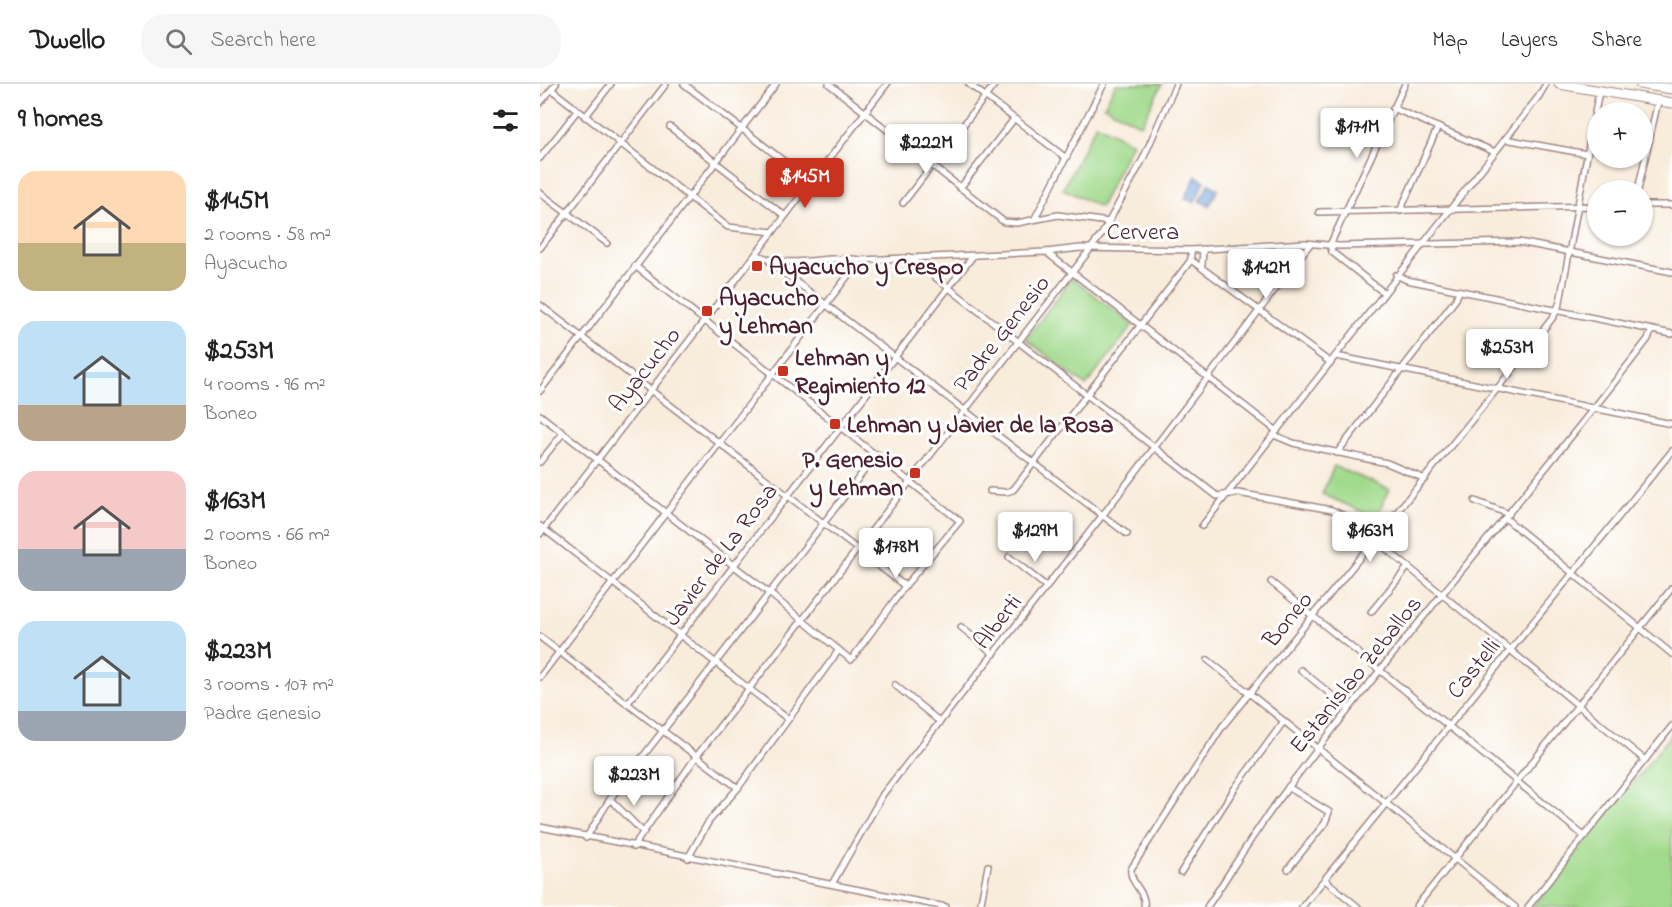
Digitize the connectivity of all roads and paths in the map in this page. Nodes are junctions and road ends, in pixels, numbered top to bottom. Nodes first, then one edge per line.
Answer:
1 (556, 84) edge
2 (611, 84) edge
3 (666, 84) edge
4 (684, 84) edge
5 (776, 84) edge
6 (829, 84) edge
7 (887, 84) edge
8 (969, 84) edge
9 (995, 84) edge
10 (1104, 84) edge
11 (1176, 84) edge
12 (1405, 84) edge
13 (1546, 84) edge
14 (1559, 84) edge
15 (1640, 84) edge
16 (1672, 89) edge
17 (552, 90) junction
18 (1599, 90) junction
19 (986, 97) junction
20 (1658, 101) junction
21 (1597, 102) edge
22 (540, 103) edge
23 (1672, 103) edge
24 (1393, 108) junction
25 (577, 111) junction
26 (865, 112) junction
27 (585, 117) junction
28 (1014, 119) junction
29 (1438, 127) junction
30 (670, 128) dead end
31 (742, 128) junction
32 (1506, 139) junction
33 (620, 145) junction
34 (1495, 152) junction
35 (1587, 154) joint
36 (540, 158) edge
37 (1066, 158) junction
38 (716, 162) junction
39 (933, 165) junction
40 (1640, 180) edge
41 (811, 182) junction
42 (960, 188) junction
43 (540, 193) edge
44 (689, 197) junction
45 (903, 203) dead end
46 (1653, 205) edge
47 (1672, 205) edge
48 (1577, 207) junction
49 (1587, 207) edge
50 (1346, 211) junction
51 (1400, 211) junction
52 (1447, 211) junction
53 (1319, 212) dead end
54 (566, 214) junction
55 (785, 216) junction
56 (1035, 218) junction
57 (1108, 222) junction
58 (773, 232) junction
59 (607, 243) dead end
60 (1422, 243) junction
61 (1310, 244) junction
62 (1330, 245) junction
63 (540, 248) edge
64 (1089, 249) junction
65 (1203, 249) junction
66 (1191, 250) junction
67 (1569, 250) junction
68 (1046, 252) junction
69 (756, 254) junction
70 (973, 256) junction
71 (909, 257) junction
72 (860, 260) junction
73 (1191, 260) junction
74 (770, 262) junction
75 (1202, 265) junction
76 (635, 266) junction
77 (1672, 272) edge
78 (1071, 273) junction
79 (1396, 275) junction
80 (948, 289) junction
81 (1459, 291) junction
82 (1383, 292) junction
83 (540, 305) edge
84 (825, 305) junction
85 (1557, 310) junction
86 (1261, 311) junction
87 (704, 319) junction
88 (1139, 326) junction
89 (1652, 330) junction
90 (1672, 334) edge
91 (580, 336) junction
92 (1018, 341) junction
93 (1336, 356) junction
94 (895, 357) junction
95 (1331, 363) junction
96 (1400, 369) junction
97 (773, 372) junction
98 (1208, 379) junction
99 (650, 389) junction
100 (1497, 389) junction
101 (540, 391) edge
102 (1086, 394) junction
103 (1594, 409) junction
104 (964, 411) junction
105 (540, 415) edge
106 (1672, 424) edge
107 (841, 426) junction
108 (563, 433) junction
109 (1276, 433) junction
110 (720, 443) junction
111 (1155, 448) junction
112 (1672, 451) edge
113 (1337, 453) junction
114 (877, 454) junction
115 (597, 459) junction
116 (540, 462) edge
117 (1034, 465) junction
118 (1425, 479) junction
119 (910, 481) junction
120 (990, 491) dead end
121 (787, 495) junction
122 (1226, 496) junction
123 (1475, 501) dead end
124 (666, 513) junction
125 (1102, 516) junction
126 (1507, 516) junction
127 (823, 522) junction
128 (1202, 526) dead end
129 (541, 530) edge
130 (1127, 534) dead end
131 (1375, 539) junction
132 (858, 549) junction
133 (1009, 557) dead end
134 (733, 565) junction
135 (1408, 567) junction
136 (1573, 574) junction
137 (613, 582) junction
138 (1271, 582) dead end
139 (905, 586) junction
140 (1047, 586) junction
141 (1672, 588) edge
142 (769, 592) junction
143 (1442, 594) junction
144 (1371, 612) dead end
145 (1312, 615) junction
146 (803, 620) junction
147 (961, 627) dead end
148 (1641, 628) junction
149 (680, 635) junction
150 (540, 637) edge
151 (839, 650) junction
152 (1511, 650) junction
153 (559, 652) junction
154 (994, 654) junction
155 (1672, 654) edge
156 (1208, 660) dead end
157 (716, 662) junction
158 (1301, 670) dead end
159 (1380, 671) junction
160 (540, 677) edge
161 (895, 685) dead end
162 (751, 688) junction
163 (1249, 693) junction
164 (627, 704) junction
165 (1578, 705) junction
166 (1350, 709) junction
167 (788, 719) junction
168 (940, 722) junction
169 (1284, 722) junction
170 (1672, 726) edge
171 (1449, 727) junction
172 (662, 731) junction
173 (1318, 749) junction
174 (696, 757) junction
175 (1645, 760) junction
176 (1516, 782) junction
177 (1288, 787) junction
178 (738, 788) junction
179 (610, 800) junction
180 (1387, 803) junction
181 (540, 827) edge
182 (642, 831) junction
183 (1584, 836) junction
184 (586, 838) junction
185 (633, 846) junction
186 (688, 858) junction
187 (1455, 859) junction
188 (988, 866) dead end
189 (1288, 869) dead end
190 (1181, 872) dead end
191 (1325, 880) junction
192 (832, 884) junction
193 (946, 907) edge
194 (980, 907) edge
195 (1144, 907) edge
196 (1207, 907) edge
197 (1302, 907) edge
198 (1358, 907) edge
199 (1416, 907) edge
200 (1515, 907) edge
201 (1528, 907) edge

1 - 17 street
2 - 27 street
3 - 33 street
4 - 31 street
5 - 31 street
6 - 26 street
7 - 26 street, Ayacucho
8 - 19 street
9 - 19 street
10 - 37 street
11 - 57 street, Padre Genesio
12 - 24 street
13 - 32 street
14 - 18 main road
15 - 16 main road
17 - 22 street
17 - 25 street
18 - 20 main road
18 - 21 street, Boneo
19 - 28 street
19 - 39 street
20 - 23 main road
20 - 40 street
24 - 29 street
24 - 50 street
25 - 27 street
25 - 36 street
26 - 39 street
26 - 41 street, Ayacucho
27 - 33 street
28 - 37 street
28 - 42 street
29 - 34 street
29 - 51 street
30 - 38 street
31 - 38 street
31 - 41 street
32 - 34 street
32 - 35 street
33 - 44 street
33 - 54 street
34 - 52 street
35 - 48 street, Boneo
37 - 56 street
38 - 44 street
38 - 55 street
39 - 42 street
39 - 45 street
41 - 55 street, Ayacucho
42 - 56 street
43 - 54 street
44 - 58 street
44 - 76 street
46 - 47 street
48 - 49 street
48 - 52 street
48 - 67 street, Boneo
50 - 51 street
50 - 53 street
50 - 62 street
51 - 52 street
52 - 60 street
54 - 59 street
54 - 63 street
55 - 58 street, Ayacucho
56 - 57 street
57 - 64 street, Padre Genesio
58 - 69 street, Ayacucho
60 - 62 street, Cervera
60 - 67 street, Cervera
60 - 79 street
61 - 62 street, Cervera
61 - 65 street, Cervera
61 - 86 street, Alberti
62 - 82 street
64 - 66 street, Cervera
64 - 68 street, Cervera
64 - 78 street, Padre Genesio
65 - 66 street, Cervera
65 - 75 street
66 - 73 street
67 - 77 street, Cervera
67 - 85 street, Boneo
68 - 70 street, Cervera
68 - 78 street
69 - 74 street
69 - 87 street, Ayacucho
70 - 71 street, Cervera
70 - 80 street, Javier de La Rosa
71 - 72 street, Cervera
71 - 80 street
72 - 74 street, Cervera
72 - 84 street
73 - 75 street
73 - 88 street
74 - 84 street
75 - 86 street
76 - 87 street
76 - 91 street
78 - 88 street
78 - 92 street, Padre Genesio
79 - 81 street
79 - 82 street
80 - 92 street
80 - 94 street, Javier de La Rosa
81 - 85 street
81 - 96 street
82 - 93 street
83 - 91 street
84 - 94 street
84 - 97 street
85 - 89 street
85 - 100 street, Boneo
86 - 95 street
86 - 98 street, Alberti
87 - 97 street
87 - 99 street, Ayacucho
88 - 98 street
88 - 102 street
89 - 90 street
89 - 103 street, Estanislao Zeballos
91 - 99 street
91 - 101 street
92 - 102 street
92 - 104 street, Padre Genesio
93 - 95 street
93 - 96 street
94 - 104 street
94 - 107 street, Javier de La Rosa
95 - 109 street
96 - 100 street
96 - 113 street
97 - 107 street
97 - 110 street
98 - 109 street
98 - 111 street, Alberti
99 - 110 street
99 - 115 street, Ayacucho
100 - 103 street
100 - 118 street, Boneo
102 - 111 street
102 - 117 street
103 - 106 street
103 - 126 street, Estanislao Zeballos
104 - 117 street
104 - 119 street, Padre Genesio
105 - 108 street
107 - 114 street
107 - 121 street, Javier de La Rosa
108 - 115 street
108 - 116 street
109 - 113 street
109 - 122 street
110 - 121 street
110 - 124 street
111 - 122 street
111 - 125 street, Alberti
112 - 136 street, Castelli
113 - 118 street
114 - 119 street
114 - 127 street
115 - 124 street
115 - 129 street, Ayacucho
117 - 120 street
117 - 125 street
118 - 131 street, Boneo
119 - 132 street, Padre Genesio
119 - 139 street
121 - 127 street
121 - 134 street, Javier de La Rosa
122 - 128 street
122 - 131 street
123 - 126 street
124 - 134 street
124 - 137 street
125 - 130 street
125 - 140 street, Alberti
126 - 136 street
126 - 143 street, Estanislao Zeballos
127 - 132 street
127 - 142 street
129 - 137 street
131 - 135 street
131 - 145 street, Boneo
132 - 139 street
132 - 146 street, Padre Genesio
133 - 140 street
134 - 142 street
134 - 149 street, Javier de La Rosa
135 - 143 street
135 - 144 street
136 - 148 street
136 - 152 street, Castelli
137 - 149 street
137 - 153 street
138 - 145 street
139 - 151 street
140 - 154 street, Alberti
141 - 148 street
142 - 146 street
142 - 157 street
143 - 152 street
143 - 159 street, Estanislao Zeballos
145 - 159 street
145 - 163 street, Boneo
146 - 151 street
146 - 162 street, Padre Genesio
147 - 154 street
148 - 155 street
148 - 165 street
149 - 157 street
149 - 164 street, Javier de La Rosa
150 - 153 street
151 - 167 street
152 - 165 street
152 - 171 street, Castelli
153 - 160 street
153 - 164 street
154 - 168 street, Alberti
156 - 163 street
157 - 162 street
157 - 172 street
158 - 166 street
159 - 166 street, Estanislao Zeballos
159 - 171 street
161 - 168 street
162 - 167 street
162 - 174 street, Padre Genesio
163 - 169 street
163 - 195 street, Boneo
164 - 172 street
165 - 175 street
165 - 176 street
166 - 173 street, Estanislao Zeballos
167 - 178 street
168 - 192 street, Alberti
169 - 173 street
169 - 190 street
170 - 175 street
171 - 176 street
171 - 180 street, Castelli
172 - 174 street
172 - 179 street
173 - 177 street, Estanislao Zeballos
173 - 180 street
174 - 178 street
174 - 182 street, Padre Genesio
175 - 183 street
176 - 183 street
176 - 187 street
177 - 189 street
177 - 196 street, Estanislao Zeballos
178 - 186 street
179 - 182 street
179 - 184 street
180 - 187 street
180 - 191 street, Castelli
181 - 184 street
182 - 185 street, Padre Genesio
183 - 201 street
184 - 185 street
185 - 186 street
186 - 192 street
187 - 199 street
187 - 200 street
188 - 194 street
191 - 197 street, Castelli
191 - 198 street
192 - 193 street

